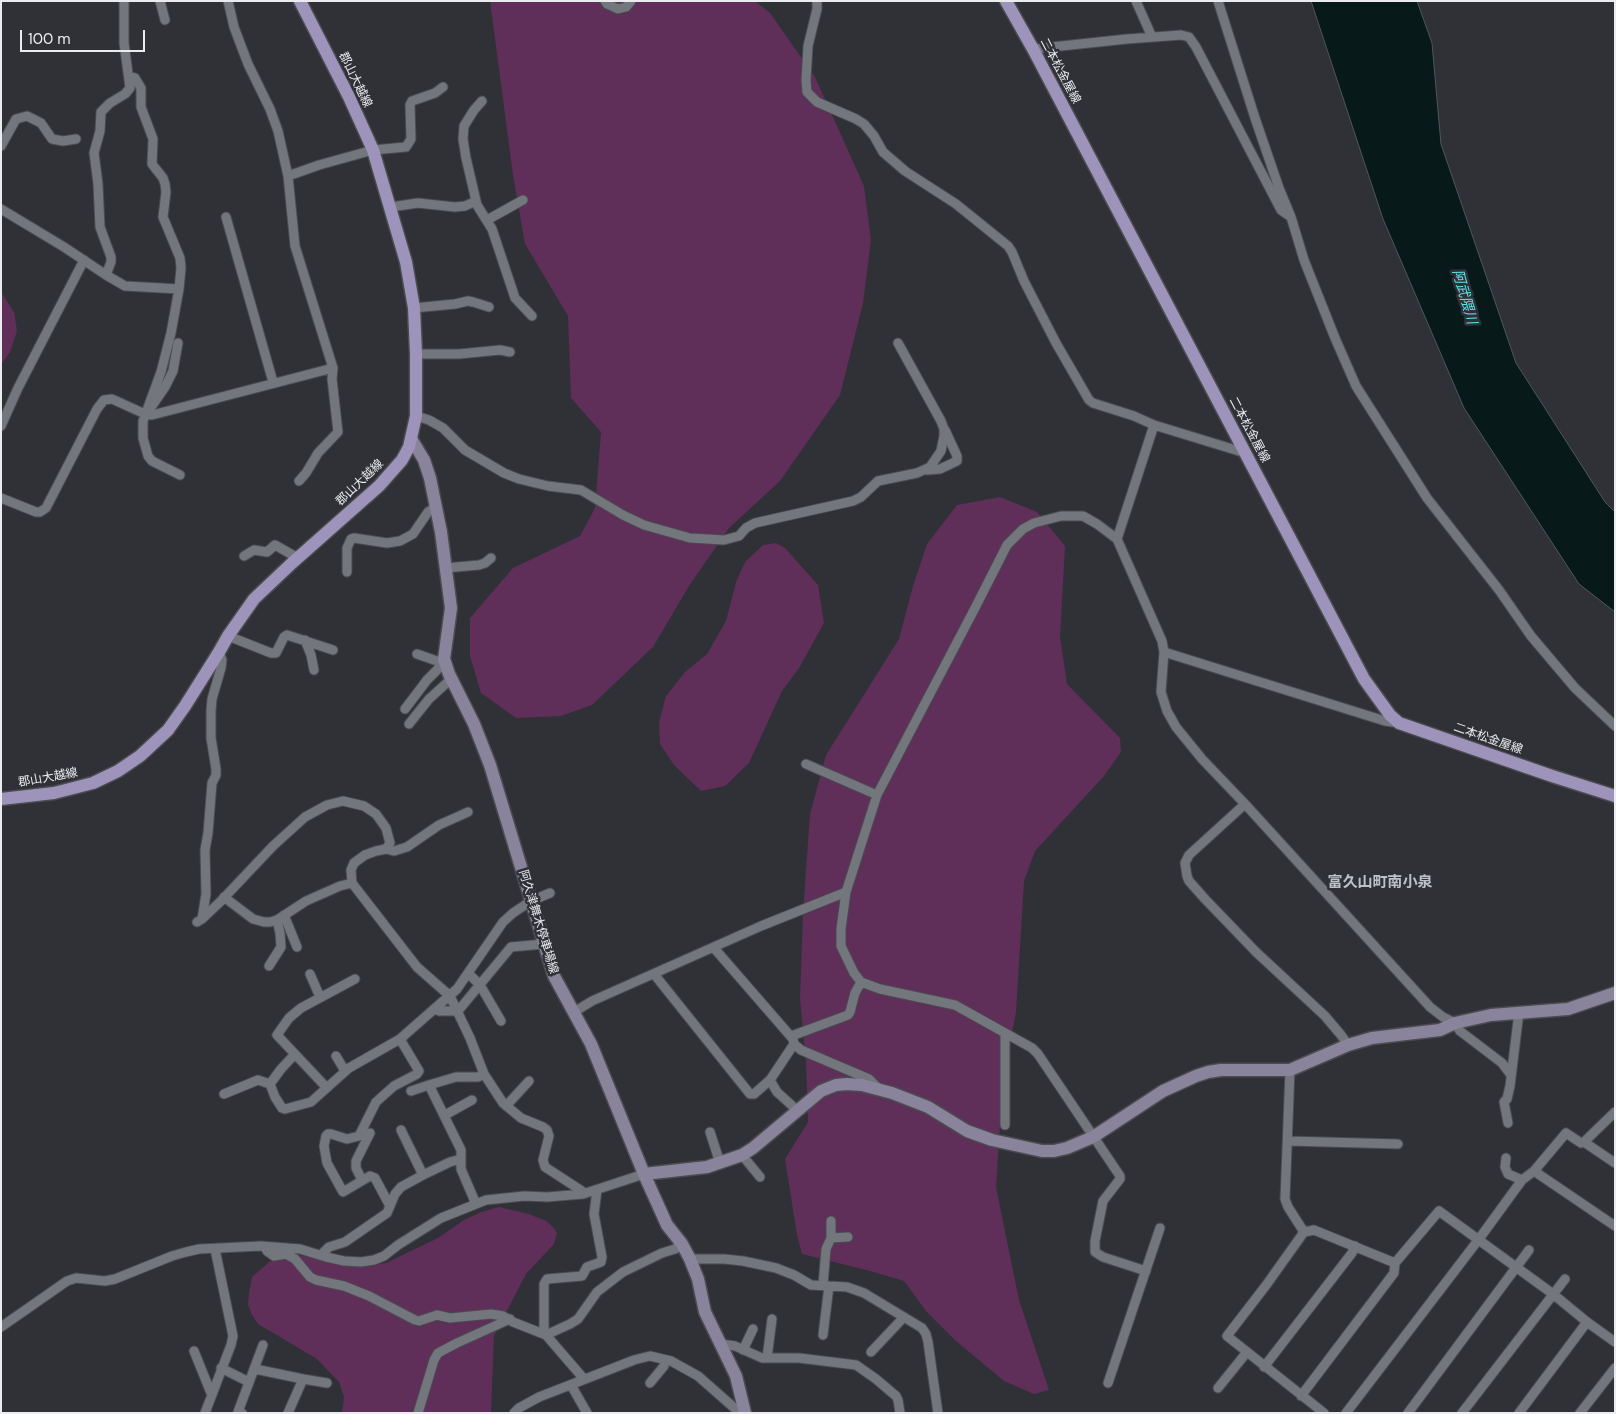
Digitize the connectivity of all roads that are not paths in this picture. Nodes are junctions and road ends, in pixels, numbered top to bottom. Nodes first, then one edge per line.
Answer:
1 (124, 1) edge
2 (160, 1) edge
3 (228, 1) edge
4 (300, 1) edge
5 (605, 1) edge
6 (631, 1) edge
7 (817, 1) edge
8 (1006, 1) edge
9 (1136, 1) edge
10 (1218, 1) edge
11 (165, 20) dead end
12 (1152, 37) junction
13 (1033, 49) junction
14 (129, 76) junction
15 (443, 87) dead end
16 (482, 101) dead end
17 (76, 139) dead end
18 (1, 146) edge
19 (373, 150) junction
20 (288, 176) junction
21 (523, 200) dead end
22 (476, 201) junction
23 (390, 207) junction
24 (1, 209) edge
25 (226, 217) dead end
26 (1291, 217) junction
27 (487, 220) junction
28 (84, 260) junction
29 (106, 275) junction
30 (179, 289) junction
31 (489, 307) dead end
32 (414, 308) junction
33 (532, 316) dead end
34 (178, 343) dead end
35 (898, 343) dead end
36 (510, 352) dead end
37 (416, 354) junction
38 (333, 368) junction
39 (274, 382) junction
40 (145, 414) junction
41 (416, 416) junction
42 (1154, 425) junction
43 (1, 426) edge
44 (944, 429) junction
45 (412, 440) junction
46 (1244, 450) junction
47 (927, 470) junction
48 (180, 475) dead end
49 (299, 481) dead end
50 (1, 498) edge
51 (436, 507) junction
52 (1117, 539) junction
53 (244, 556) dead end
54 (298, 558) junction
55 (491, 558) dead end
56 (444, 568) junction
57 (348, 572) dead end
58 (228, 636) junction
59 (305, 640) junction
60 (333, 650) dead end
61 (219, 652) junction
62 (1164, 652) junction
63 (417, 654) dead end
64 (445, 662) junction
65 (314, 670) dead end
66 (451, 679) junction
67 (406, 709) dead end
68 (1399, 723) junction
69 (409, 724) dead end
70 (1615, 726) edge
71 (806, 764) dead end
72 (877, 795) junction
73 (1615, 796) edge
74 (1, 799) edge
75 (1245, 804) junction
76 (468, 812) dead end
77 (386, 849) junction
78 (352, 882) junction
79 (846, 892) junction
80 (550, 894) dead end
81 (224, 897) junction
82 (531, 900) junction
83 (281, 918) junction
84 (544, 944) junction
85 (297, 946) dead end
86 (714, 948) junction
87 (269, 966) dead end
88 (468, 973) junction
89 (310, 974) dead end
90 (654, 974) junction
91 (355, 979) dead end
92 (861, 982) junction
93 (480, 985) junction
94 (1615, 993) edge
95 (450, 996) junction
96 (320, 997) junction
97 (436, 1009) junction
98 (458, 1011) junction
99 (574, 1012) junction
100 (1520, 1012) junction
101 (501, 1021) dead end
102 (1455, 1023) junction
103 (1005, 1033) junction
104 (400, 1040) junction
105 (793, 1041) junction
106 (1348, 1045) junction
107 (295, 1054) junction
108 (336, 1056) dead end
109 (1290, 1070) junction
110 (345, 1071) junction
111 (484, 1074) junction
112 (1511, 1075) junction
113 (770, 1080) junction
114 (530, 1081) dead end
115 (270, 1084) junction
116 (430, 1085) junction
117 (326, 1088) junction
118 (879, 1089) junction
119 (411, 1091) dead end
120 (224, 1094) dead end
121 (472, 1100) dead end
122 (506, 1106) junction
123 (798, 1111) junction
124 (1615, 1112) edge
125 (445, 1115) junction
126 (1508, 1123) dead end
127 (1005, 1125) dead end
128 (401, 1130) dead end
129 (710, 1132) dead end
130 (370, 1133) dead end
131 (1093, 1137) junction
132 (1288, 1141) junction
133 (1584, 1142) junction
134 (1398, 1144) dead end
135 (742, 1155) junction
136 (1506, 1158) dead end
137 (461, 1159) junction
138 (720, 1163) junction
139 (1615, 1163) edge
140 (1534, 1171) junction
141 (644, 1174) junction
142 (423, 1175) junction
143 (760, 1178) dead end
144 (362, 1180) junction
145 (1522, 1180) junction
146 (597, 1190) junction
147 (583, 1194) junction
148 (476, 1204) junction
149 (390, 1206) junction
150 (831, 1221) dead end
151 (1615, 1226) edge
152 (1160, 1228) dead end
153 (1304, 1232) junction
154 (848, 1237) dead end
155 (831, 1238) junction
156 (1479, 1239) junction
157 (682, 1244) junction
158 (1355, 1246) junction
159 (265, 1247) junction
160 (215, 1249) junction
161 (1529, 1250) dead end
162 (321, 1255) junction
163 (690, 1259) junction
164 (1395, 1263) junction
165 (1517, 1268) junction
166 (1146, 1271) junction
167 (1565, 1279) dead end
168 (826, 1286) junction
169 (1553, 1294) junction
170 (904, 1317) junction
171 (510, 1319) junction
172 (772, 1319) dead end
173 (1587, 1322) junction
174 (1, 1327) edge
175 (753, 1329) dead end
176 (546, 1335) junction
177 (823, 1335) dead end
178 (1615, 1342) edge
179 (721, 1344) junction
180 (263, 1345) dead end
181 (744, 1350) junction
182 (194, 1351) dead end
183 (871, 1352) dead end
184 (1247, 1352) junction
185 (767, 1358) junction
186 (664, 1366) dead end
187 (1264, 1367) junction
188 (221, 1368) junction
189 (1615, 1368) edge
190 (255, 1369) junction
191 (303, 1379) junction
192 (584, 1380) junction
193 (249, 1382) junction
194 (327, 1383) dead end
195 (650, 1383) dead end
196 (1108, 1383) dead end
197 (571, 1385) junction
198 (1218, 1388) dead end
199 (211, 1393) junction
200 (1301, 1396) junction
201 (205, 1413) edge
202 (242, 1413) edge
203 (288, 1413) edge
204 (418, 1413) edge
205 (514, 1413) edge
206 (587, 1413) edge
207 (740, 1413) edge
208 (745, 1413) edge
209 (900, 1413) edge
210 (938, 1413) edge
211 (1324, 1413) edge
212 (1346, 1413) edge
213 (1408, 1413) edge
214 (1462, 1413) edge
215 (1519, 1413) edge
216 (1580, 1413) edge

1 - 14 street
2 - 11 street
3 - 20 street
4 - 19 main road, 郡山大越線
5 - 6 street
7 - 42 street
8 - 13 main road, 二本松金屋線
9 - 12 street
10 - 26 street
12 - 13 street
12 - 26 street
13 - 46 main road, 二本松金屋線
14 - 29 street
14 - 30 street
15 - 19 street
16 - 22 street
17 - 18 street
19 - 20 street
19 - 23 main road, 郡山大越線
20 - 38 street
21 - 27 street
22 - 23 street
22 - 27 street
23 - 32 main road, 郡山大越線
24 - 28 street
25 - 39 street
26 - 70 street
27 - 33 street
28 - 29 street
28 - 43 street
29 - 30 street
30 - 40 street
31 - 32 street
32 - 37 main road, 郡山大越線
34 - 40 street
35 - 44 street
36 - 37 street
37 - 41 main road, 郡山大越線
38 - 39 street
38 - 49 street
39 - 40 street
40 - 48 street
40 - 50 street
41 - 45 main road, 郡山大越線
41 - 47 street
42 - 46 street
42 - 52 street
44 - 47 street
44 - 47 street
45 - 51 main road, 阿久津舞木停車場線
45 - 54 main road, 郡山大越線
46 - 68 main road, 二本松金屋線
51 - 56 main road, 阿久津舞木停車場線
51 - 57 street
52 - 62 street
52 - 72 street
53 - 54 street
54 - 58 main road, 郡山大越線
55 - 56 street
56 - 64 main road, 阿久津舞木停車場線
58 - 59 street
58 - 61 main road, 郡山大越線
59 - 60 street
59 - 65 street
61 - 74 main road, 郡山大越線
61 - 81 street
62 - 68 street
62 - 75 street
63 - 64 street
64 - 66 main road, 阿久津舞木停車場線
64 - 67 street
66 - 69 street
66 - 82 main road, 阿久津舞木停車場線
68 - 73 main road, 二本松金屋線
71 - 72 street
72 - 79 street
75 - 102 street
75 - 106 street
76 - 77 street
77 - 78 street
77 - 81 street
78 - 83 street
78 - 95 street
79 - 86 street
79 - 92 street
80 - 82 street
81 - 83 street
82 - 84 main road, 阿久津舞木停車場線
82 - 88 street
83 - 85 street
83 - 87 street
84 - 93 street
84 - 99 main road, 阿久津舞木停車場線
86 - 90 street
86 - 105 street
88 - 93 street
88 - 95 street
89 - 96 street
90 - 99 street
90 - 113 street
91 - 96 street
92 - 103 street
92 - 105 street
93 - 98 street
93 - 101 street
94 - 100 main road
95 - 97 street
95 - 98 street
96 - 107 street
97 - 98 street
97 - 104 street
98 - 111 street
99 - 141 main road, 阿久津舞木停車場線
100 - 102 main road
100 - 112 street
102 - 106 main road
102 - 112 street
103 - 127 street
103 - 131 street
104 - 110 street
104 - 144 street
105 - 113 street
105 - 118 street
106 - 109 main road
107 - 115 street
107 - 117 street
108 - 110 street
109 - 131 main road
109 - 132 street
110 - 117 street
111 - 116 street
111 - 122 street
112 - 126 street
113 - 123 street
114 - 122 street
115 - 117 street
115 - 120 street
116 - 119 street
116 - 125 street
118 - 123 main road
118 - 131 main road
121 - 125 street
122 - 147 street
123 - 135 main road
124 - 133 street
125 - 137 street
128 - 142 street
129 - 138 street
130 - 144 street
131 - 166 street
132 - 134 street
132 - 153 street
133 - 139 street
133 - 140 street
135 - 138 main road
135 - 143 street
136 - 145 street
137 - 142 street
137 - 148 street
138 - 141 main road
140 - 145 street
140 - 151 street
141 - 146 street
141 - 157 main road, 阿久津舞木停車場線
142 - 149 street
144 - 149 street
145 - 156 street
146 - 147 street
146 - 176 street
147 - 148 street
148 - 162 street
149 - 162 street
150 - 155 street
152 - 166 street
153 - 158 street
153 - 184 street
154 - 155 street
155 - 168 street
156 - 164 street
156 - 165 street
156 - 212 street
157 - 163 main road, 阿久津舞木停車場線
157 - 176 street
158 - 164 street
158 - 187 street
159 - 160 street
159 - 162 street
159 - 171 street
160 - 174 street
160 - 188 street
161 - 165 street
163 - 168 street
163 - 179 main road, 阿久津舞木停車場線
164 - 200 street
165 - 169 street
165 - 213 street
166 - 196 street
167 - 169 street
168 - 170 street
168 - 177 street
169 - 173 street
169 - 214 street
170 - 183 street
170 - 210 street
171 - 176 street
171 - 204 street
172 - 185 street
173 - 178 street
173 - 215 street
175 - 181 street
176 - 192 street
179 - 181 street
179 - 208 main road, 阿久津舞木停車場線
180 - 190 street
181 - 185 street
182 - 199 street
184 - 187 street
184 - 198 street
185 - 209 street
186 - 195 street
187 - 200 street
188 - 193 street
188 - 199 street
189 - 216 street
190 - 191 street
190 - 193 street
191 - 194 street
191 - 203 street
192 - 197 street
192 - 207 street
193 - 202 street
197 - 205 street
197 - 206 street
199 - 201 street
200 - 211 street

